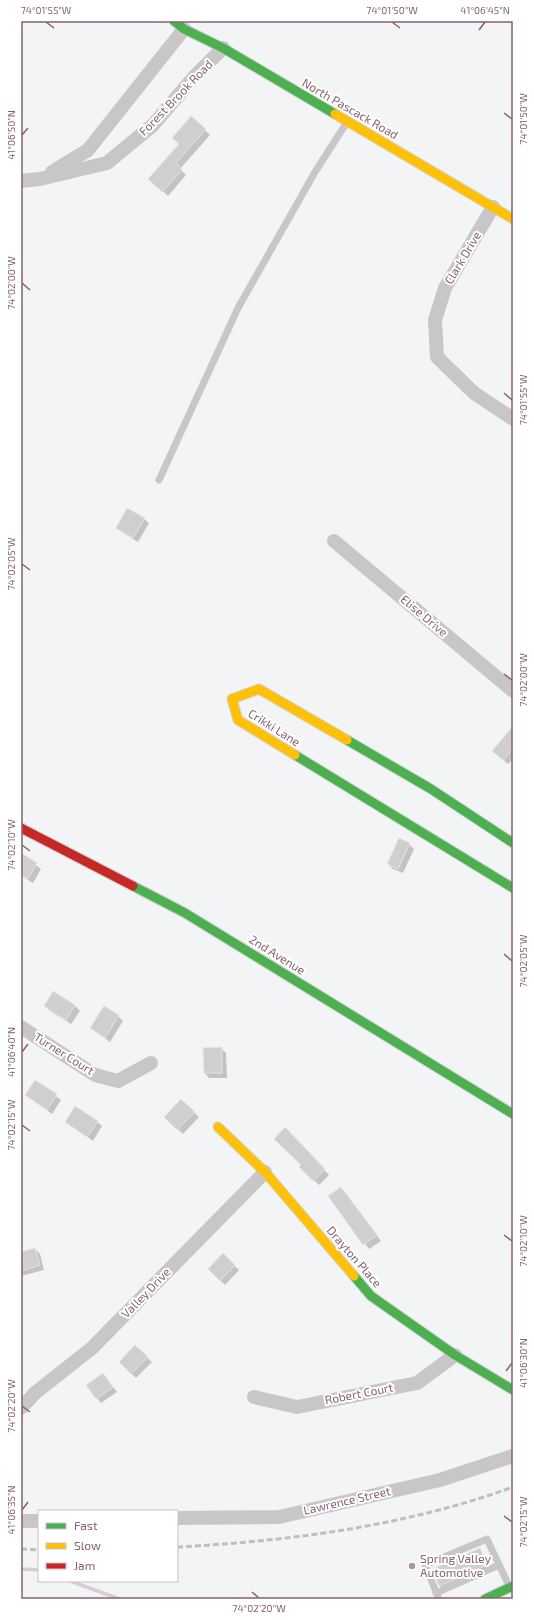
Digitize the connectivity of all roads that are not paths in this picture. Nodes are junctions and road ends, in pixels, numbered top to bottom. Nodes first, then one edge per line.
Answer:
1 (179, 25) edge
2 (223, 48) junction
3 (348, 122) junction
4 (40, 180) junction
5 (21, 181) edge
6 (493, 207) junction
7 (513, 219) edge
8 (513, 419) edge
9 (159, 480) dead end
10 (334, 541) dead end
11 (513, 691) edge
12 (21, 828) edge
13 (513, 843) edge
14 (513, 888) edge
15 (21, 1027) edge
16 (151, 1064) dead end
17 (513, 1114) edge
18 (218, 1127) dead end
19 (265, 1172) junction
20 (455, 1355) junction
21 (513, 1390) edge
22 (254, 1397) dead end
23 (21, 1408) edge
24 (513, 1456) edge
25 (178, 1518) edge
26 (21, 1521) edge
27 (38, 1521) edge
28 (499, 1565) junction
29 (511, 1586) edge
30 (438, 1596) edge
31 (485, 1599) edge

1 - 2 street, North Pascack Road
1 - 4 street, Forest Brook Road
2 - 3 street, North Pascack Road
2 - 4 street, Forest Brook Road
3 - 6 street, North Pascack Road
3 - 9 lane
4 - 5 street, Forest Brook Road
6 - 7 street, North Pascack Road
6 - 8 street, Clark Drive
10 - 11 street, Elise Drive
12 - 17 street, 2nd Avenue
13 - 14 street, Crikki Lane
15 - 16 street, Turner Court
18 - 19 street, Drayton Place
19 - 20 street, Drayton Place
19 - 23 street, Valley Drive
20 - 21 street, Drayton Place
20 - 22 street, Robert Court
24 - 25 street, Lawrence Street
26 - 27 street
28 - 29 lane
28 - 30 lane
28 - 30 lane
29 - 31 street

